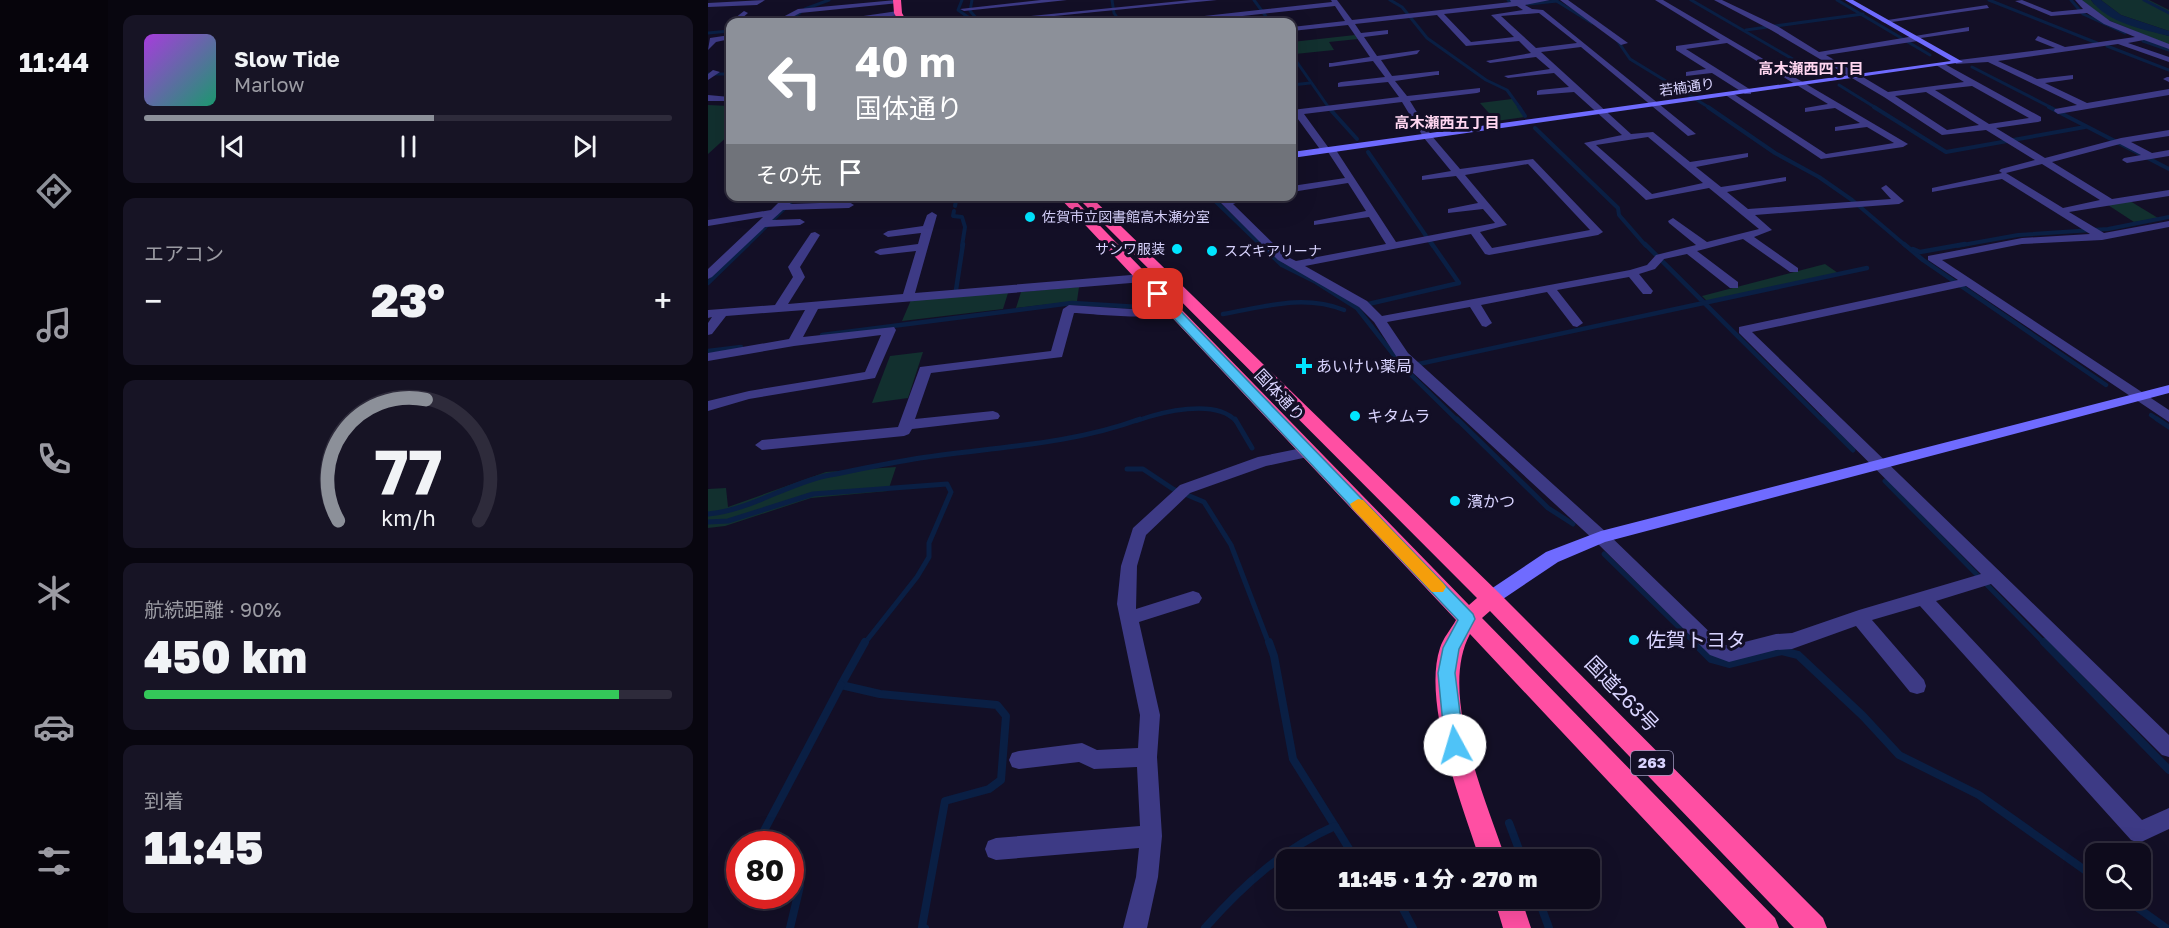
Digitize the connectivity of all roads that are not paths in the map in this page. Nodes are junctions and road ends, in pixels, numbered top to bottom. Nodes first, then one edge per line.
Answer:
1 (762, 0) edge
2 (966, 0) edge
3 (1064, 0) edge
4 (1086, 0) edge
5 (1214, 0) edge
6 (1547, 0) edge
7 (1563, 0) edge
8 (1658, 0) edge
9 (1717, 0) edge
10 (1848, 0) edge
11 (2078, 0) edge
12 (897, 1) edge
13 (2018, 1) edge
14 (1335, 2) edge
15 (1517, 2) edge
16 (708, 5) edge
17 (1987, 7) dead end
18 (968, 9) junction
19 (1088, 11) junction
20 (1530, 11) junction
21 (2082, 11) junction
22 (910, 12) dead end
23 (744, 13) dead end
24 (1439, 13) junction
25 (1593, 13) dead end
26 (898, 14) junction
27 (1582, 14) junction
28 (738, 18) edge
29 (786, 18) edge
30 (862, 18) edge
31 (900, 18) edge
32 (912, 18) edge
33 (974, 18) edge
34 (1017, 18) edge
35 (1214, 18) edge
36 (1885, 21) junction
37 (1350, 22) junction
38 (1296, 29) edge
39 (1966, 29) dead end
40 (1384, 32) dead end
41 (1359, 36) junction
42 (726, 38) edge
43 (1521, 38) junction
44 (2038, 38) dead end
45 (2145, 38) junction
46 (1912, 39) junction
47 (1728, 41) junction
48 (1624, 42) dead end
49 (2119, 42) junction
50 (1583, 45) junction
51 (2169, 47) edge
52 (708, 48) edge
53 (2065, 50) junction
54 (1417, 52) dead end
55 (1536, 52) junction
56 (1819, 54) junction
57 (1375, 57) junction
58 (1989, 60) junction
59 (2169, 60) edge
60 (1490, 61) dead end
61 (1959, 62) junction
62 (1332, 64) dead end
63 (1940, 65) junction
64 (1714, 70) junction
65 (1555, 71) junction
66 (1436, 73) dead end
67 (1689, 74) dead end
68 (1508, 76) dead end
69 (1858, 77) junction
70 (2070, 77) dead end
71 (1390, 79) junction
72 (2036, 82) junction
73 (1973, 83) junction
74 (1802, 84) junction
75 (1341, 85) dead end
76 (1575, 89) junction
77 (1927, 89) junction
78 (1477, 90) dead end
79 (1748, 92) junction
80 (2169, 92) edge
81 (1540, 93) dead end
82 (1728, 94) junction
83 (1887, 95) junction
84 (726, 97) edge
85 (708, 98) edge
86 (1405, 100) junction
87 (1654, 105) junction
88 (1836, 105) junction
89 (2086, 106) junction
90 (1808, 110) dead end
91 (2058, 111) dead end
92 (1600, 112) junction
93 (1296, 113) edge
94 (1296, 115) edge
95 (1869, 124) junction
96 (1987, 126) junction
97 (1838, 129) dead end
98 (2169, 133) edge
99 (1691, 134) dead end
100 (1427, 136) junction
101 (1629, 137) junction
102 (2118, 142) junction
103 (1328, 150) junction
104 (2169, 153) edge
105 (1296, 154) edge
106 (1745, 154) dead end
107 (2147, 157) junction
108 (2127, 160) dead end
109 (2044, 161) junction
110 (1689, 165) junction
111 (2004, 171) dead end
112 (1459, 173) junction
113 (1426, 178) dead end
114 (1782, 179) dead end
115 (1351, 180) junction
116 (1716, 187) junction
117 (1296, 188) edge
118 (1886, 188) dead end
119 (1936, 190) dead end
120 (2169, 193) edge
121 (1069, 201) edge
122 (1087, 201) edge
123 (1224, 201) edge
124 (2110, 202) junction
125 (849, 205) dead end
126 (1486, 205) junction
127 (2068, 209) dead end
128 (780, 211) edge
129 (1452, 211) dead end
130 (1748, 212) junction
131 (1372, 213) junction
132 (932, 215) dead end
133 (1673, 221) dead end
134 (800, 222) dead end
135 (708, 223) edge
136 (1318, 223) dead end
137 (2169, 224) edge
138 (928, 229) junction
139 (1473, 230) junction
140 (888, 234) dead end
141 (2099, 235) junction
142 (816, 236) dead end
143 (1746, 236) junction
144 (1392, 244) junction
145 (1705, 246) junction
146 (922, 248) junction
147 (1689, 250) junction
148 (880, 252) dead end
149 (1293, 265) junction
150 (1794, 270) dead end
151 (1632, 273) junction
152 (708, 275) edge
153 (1143, 278) junction
154 (1961, 283) junction
155 (1734, 285) dead end
156 (1550, 289) junction
157 (1647, 291) dead end
158 (908, 298) junction
159 (1474, 303) junction
160 (814, 305) junction
161 (778, 308) junction
162 (1173, 310) junction
163 (722, 313) junction
164 (708, 314) edge
165 (1379, 320) junction
166 (1486, 323) dead end
167 (1577, 324) dead end
168 (708, 331) edge
169 (796, 339) junction
170 (708, 357) edge
171 (2169, 389) edge
172 (2139, 397) junction
173 (708, 406) edge
174 (993, 416) dead end
175 (2169, 417) edge
176 (906, 426) junction
177 (762, 445) dead end
178 (1307, 452) junction
179 (1882, 464) junction
180 (1601, 537) junction
181 (1987, 579) junction
182 (1923, 597) junction
183 (1193, 598) dead end
184 (1491, 598) junction
185 (1859, 617) junction
186 (1130, 618) junction
187 (1467, 619) junction
188 (1917, 686) dead end
189 (2169, 748) edge
190 (1147, 757) junction
191 (1019, 760) dead end
192 (2169, 818) edge
193 (1151, 836) junction
194 (996, 849) dead end
195 (1489, 849) edge
196 (1511, 909) edge
197 (1134, 928) edge
198 (1517, 928) edge
199 (1765, 928) edge
200 (1813, 928) edge

1 - 16 street
2 - 18 street
3 - 18 street
4 - 19 street
5 - 19 street
6 - 15 street
7 - 27 street
8 - 47 street
9 - 56 street
10 - 36 street
11 - 21 street
12 - 26 highway
12 - 29 street
13 - 21 street
14 - 35 street
14 - 37 street
15 - 20 street
15 - 24 street
17 - 36 street
18 - 33 street
19 - 34 street
20 - 43 street
20 - 50 street
21 - 45 street
22 - 32 highway
23 - 28 street
24 - 37 street
24 - 43 street
25 - 27 street
26 - 30 street
26 - 31 highway
27 - 48 street
36 - 46 street
37 - 38 street
37 - 41 street
39 - 46 street
40 - 41 street
41 - 57 street
42 - 52 street
43 - 55 street
44 - 53 street
45 - 49 street
45 - 51 street
46 - 56 street
46 - 61 street
47 - 64 street
47 - 74 street
49 - 53 street
49 - 59 street
50 - 55 street
50 - 87 street
53 - 58 street
54 - 57 street
55 - 60 street
55 - 65 street
56 - 69 street
57 - 62 street
57 - 71 street
58 - 61 street
58 - 72 street
61 - 63 street, 若楠通り
63 - 69 street, 若楠通り
63 - 73 street
64 - 67 street
64 - 79 street
65 - 68 street
65 - 76 street
66 - 71 street
69 - 74 street, 若楠通り
69 - 83 street
70 - 72 street
71 - 75 street
71 - 86 street
72 - 89 street
73 - 77 street
73 - 96 street
74 - 79 street, 若楠通り
74 - 88 street
76 - 81 street
76 - 92 street
77 - 83 street
77 - 96 street
78 - 86 street
79 - 82 street, 若楠通り
80 - 89 street
82 - 87 street, 若楠通り
82 - 95 street
83 - 96 street
84 - 85 street
86 - 93 street
86 - 100 street
87 - 92 street, 若楠通り
87 - 99 street
88 - 90 street
88 - 95 street
89 - 91 street
92 - 100 street, 若楠通り
92 - 101 street
94 - 103 street
95 - 97 street
96 - 109 street
98 - 102 street
100 - 103 street, 若楠通り
100 - 112 street
101 - 110 street
101 - 116 street
102 - 107 street
102 - 109 street
103 - 105 street, 若楠通り
103 - 115 street
104 - 107 street
106 - 110 street
107 - 108 street
109 - 111 street
109 - 124 street
110 - 116 street
112 - 113 street
112 - 126 street
112 - 139 street
114 - 116 street
115 - 117 street
115 - 131 street
116 - 130 street
118 - 130 street
119 - 141 street
120 - 124 street
121 - 153 highway, 国体通り / 263
122 - 184 highway, 国体通り / 263
123 - 149 street
124 - 127 street
125 - 128 street
126 - 129 street
126 - 139 street
128 - 134 street
128 - 135 street
128 - 152 street
130 - 143 street
131 - 136 street
131 - 144 street
132 - 138 street
133 - 145 street
137 - 141 street
138 - 140 street
138 - 146 street
139 - 144 street
141 - 154 street
142 - 161 street
143 - 145 street
143 - 150 street
144 - 149 street
145 - 147 street
146 - 148 street
146 - 158 street
147 - 151 street
147 - 155 street
149 - 165 street
151 - 156 street
151 - 157 street
153 - 158 street
153 - 162 highway, 国体通り / 263
154 - 172 street
154 - 179 street
156 - 159 street
156 - 167 street
158 - 160 street
159 - 165 street
159 - 166 street
160 - 161 street
160 - 169 street
161 - 163 street
162 - 176 street
162 - 178 highway, 国体通り / 263
163 - 164 street
163 - 168 street
165 - 180 street
169 - 170 street
169 - 173 street
171 - 172 street
172 - 175 street
172 - 179 street
174 - 176 street
176 - 177 street
178 - 186 street
178 - 187 highway, 国体通り / 263
179 - 180 street
179 - 181 street
180 - 184 street
180 - 185 street
181 - 182 street
181 - 189 street
182 - 185 street
182 - 192 street
183 - 186 street
184 - 187 highway
184 - 200 highway, 国道263号 / 263
185 - 188 street
186 - 190 street
187 - 195 highway
187 - 199 highway, 263
190 - 191 street
190 - 193 street
193 - 194 street
193 - 197 street
196 - 198 highway

